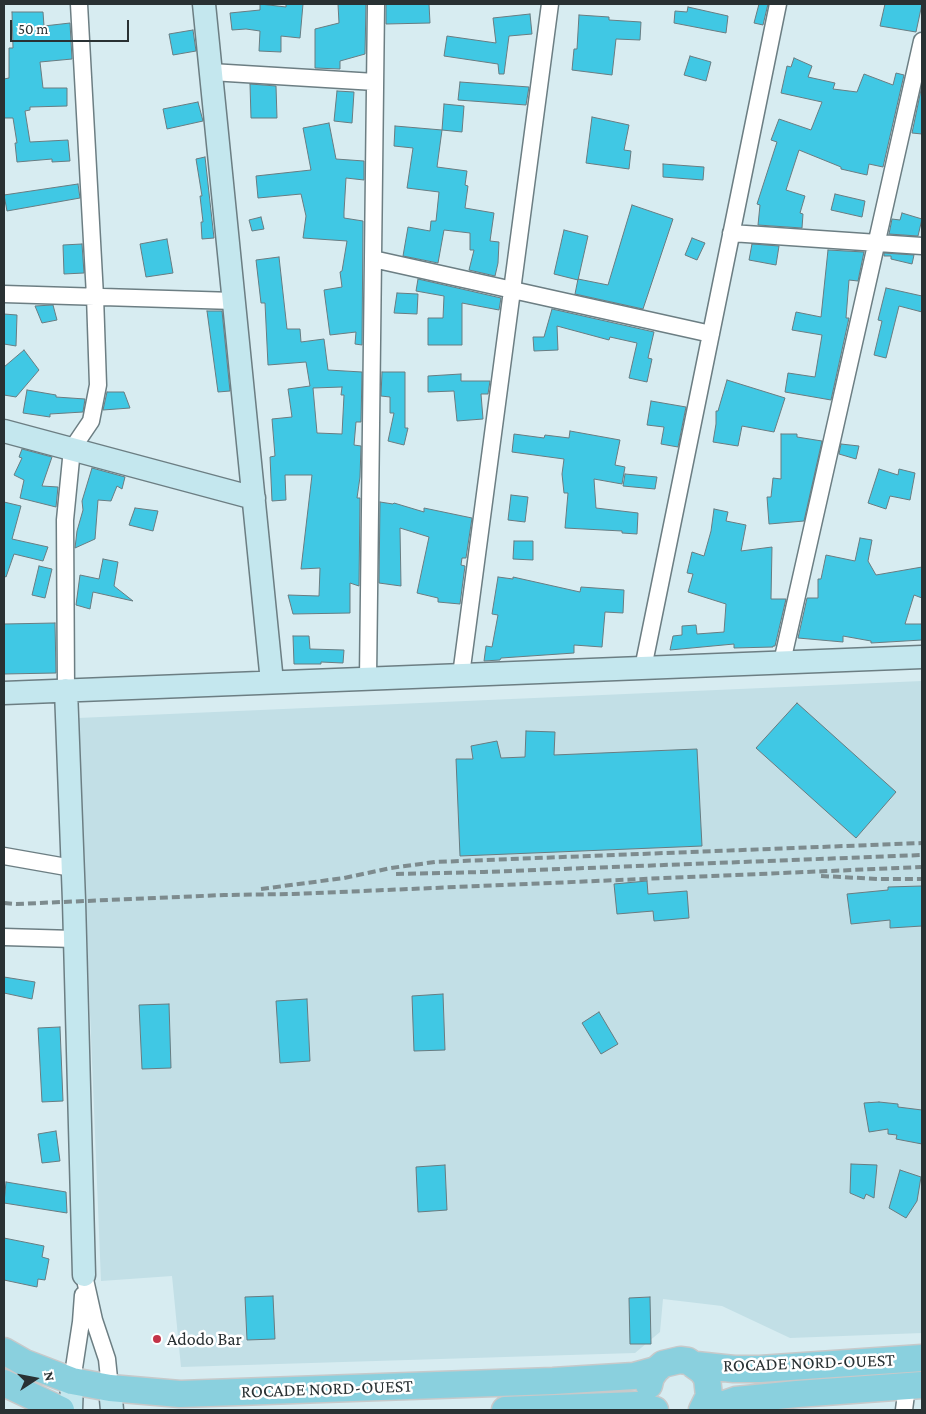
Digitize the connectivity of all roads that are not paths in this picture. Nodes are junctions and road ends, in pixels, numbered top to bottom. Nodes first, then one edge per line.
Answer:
1 (79, 4) edge
2 (204, 4) edge
3 (376, 4) edge
4 (550, 4) edge
5 (778, 4) edge
6 (922, 41) edge
7 (211, 72) junction
8 (375, 82) junction
9 (731, 233) junction
10 (878, 243) junction
11 (922, 246) edge
12 (373, 259) junction
13 (512, 290) junction
14 (4, 294) edge
15 (95, 296) junction
16 (234, 301) junction
17 (711, 334) junction
18 (4, 431) edge
19 (72, 449) junction
20 (254, 498) junction
21 (922, 657) edge
22 (782, 662) junction
23 (643, 668) junction
24 (461, 675) junction
25 (368, 678) junction
26 (272, 682) junction
27 (66, 690) junction
28 (4, 693) edge
29 (4, 856) edge
30 (72, 868) junction
31 (4, 937) edge
32 (74, 940) junction
33 (84, 1275) junction
34 (4, 1351) edge
35 (922, 1358) edge
36 (107, 1360) junction
37 (696, 1365) junction
38 (656, 1370) junction
39 (72, 1381) junction
40 (4, 1383) edge
41 (155, 1392) junction
42 (911, 1394) edge
43 (111, 1399) edge
44 (649, 1406) edge
45 (557, 1409) edge
46 (61, 1410) edge
47 (71, 1410) edge
48 (505, 1410) edge
49 (702, 1410) edge
50 (707, 1410) edge

1 - 15 street
2 - 7 street
3 - 8 street
4 - 13 street
5 - 9 street
6 - 10 street
7 - 8 street
7 - 16 street
8 - 12 street
9 - 10 street
9 - 17 street
10 - 11 street
10 - 22 street
12 - 13 street
12 - 25 street
13 - 17 street
13 - 24 street
14 - 15 street
15 - 16 street
15 - 19 street
16 - 20 street
17 - 23 street
18 - 19 street
19 - 20 street
19 - 27 street
20 - 26 street
21 - 22 street
22 - 23 street
23 - 24 street
24 - 25 street
25 - 26 street
26 - 27 street
27 - 28 street
27 - 30 street
29 - 30 street
30 - 32 street
31 - 32 street
32 - 33 street
33 - 36 street
33 - 39 street
34 - 39 main road, ROCADE NORD-OUEST
35 - 37 main road, ROCADE NORD-OUEST
36 - 41 street
36 - 43 street
37 - 38 main road, ROCADE NORD-OUEST
37 - 49 main road
38 - 41 main road, ROCADE NORD-OUEST
38 - 44 main road
39 - 43 main road, ROCADE NORD-OUEST
39 - 47 street
40 - 46 main road
41 - 43 main road, ROCADE NORD-OUEST
42 - 50 main road, ROCADE NORD-OUEST
44 - 45 main road
45 - 48 main road

